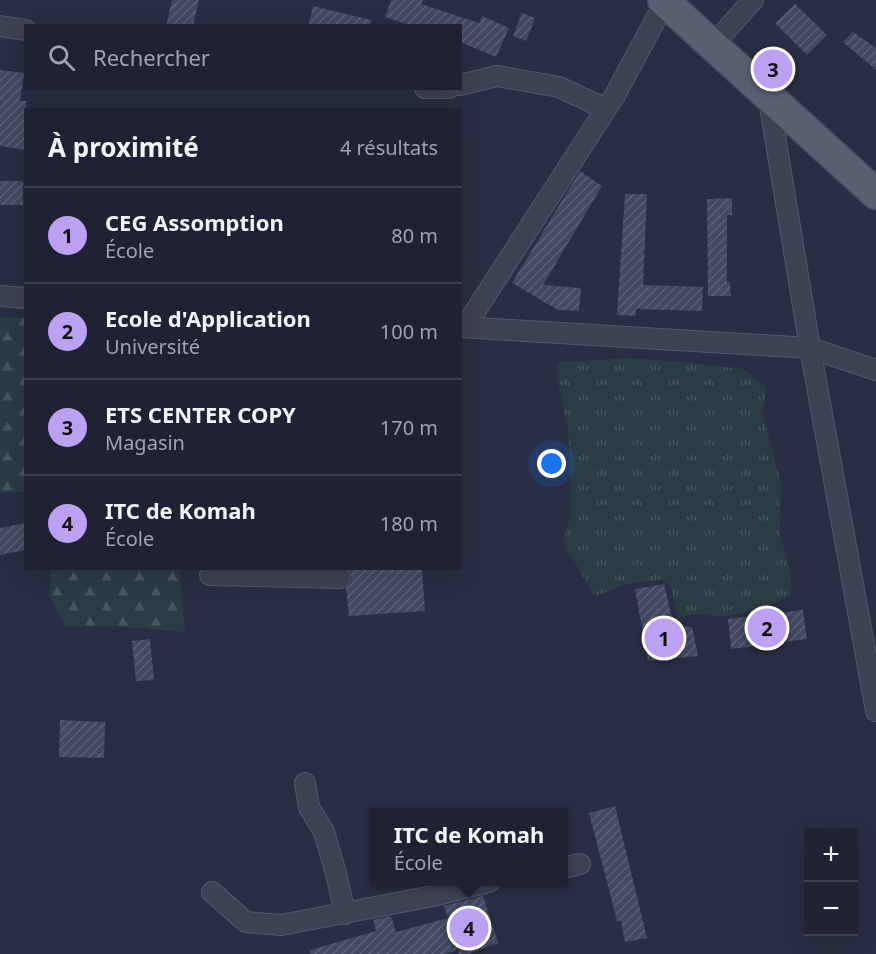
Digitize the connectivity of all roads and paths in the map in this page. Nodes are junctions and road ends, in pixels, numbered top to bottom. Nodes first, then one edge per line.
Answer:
1 (753, 0) edge
2 (664, 1) edge
3 (0, 26) edge
4 (24, 30) edge
5 (713, 45) junction
6 (462, 85) edge
7 (768, 94) junction
8 (606, 109) junction
9 (876, 194) edge
10 (0, 296) edge
11 (24, 298) edge
12 (463, 327) edge
13 (810, 348) junction
14 (876, 370) edge
15 (210, 575) dead end
16 (340, 578) dead end
17 (876, 711) edge
18 (305, 783) dead end
19 (471, 886) edge
20 (212, 892) dead end
21 (345, 914) junction

1 - 5 street
2 - 5 main road
2 - 8 street
3 - 4 street
5 - 7 main road
6 - 8 street
7 - 9 main road
7 - 13 street
8 - 12 street
10 - 11 street
12 - 13 street
13 - 14 street
13 - 17 street
15 - 16 street
18 - 21 street
19 - 21 street
20 - 21 street

